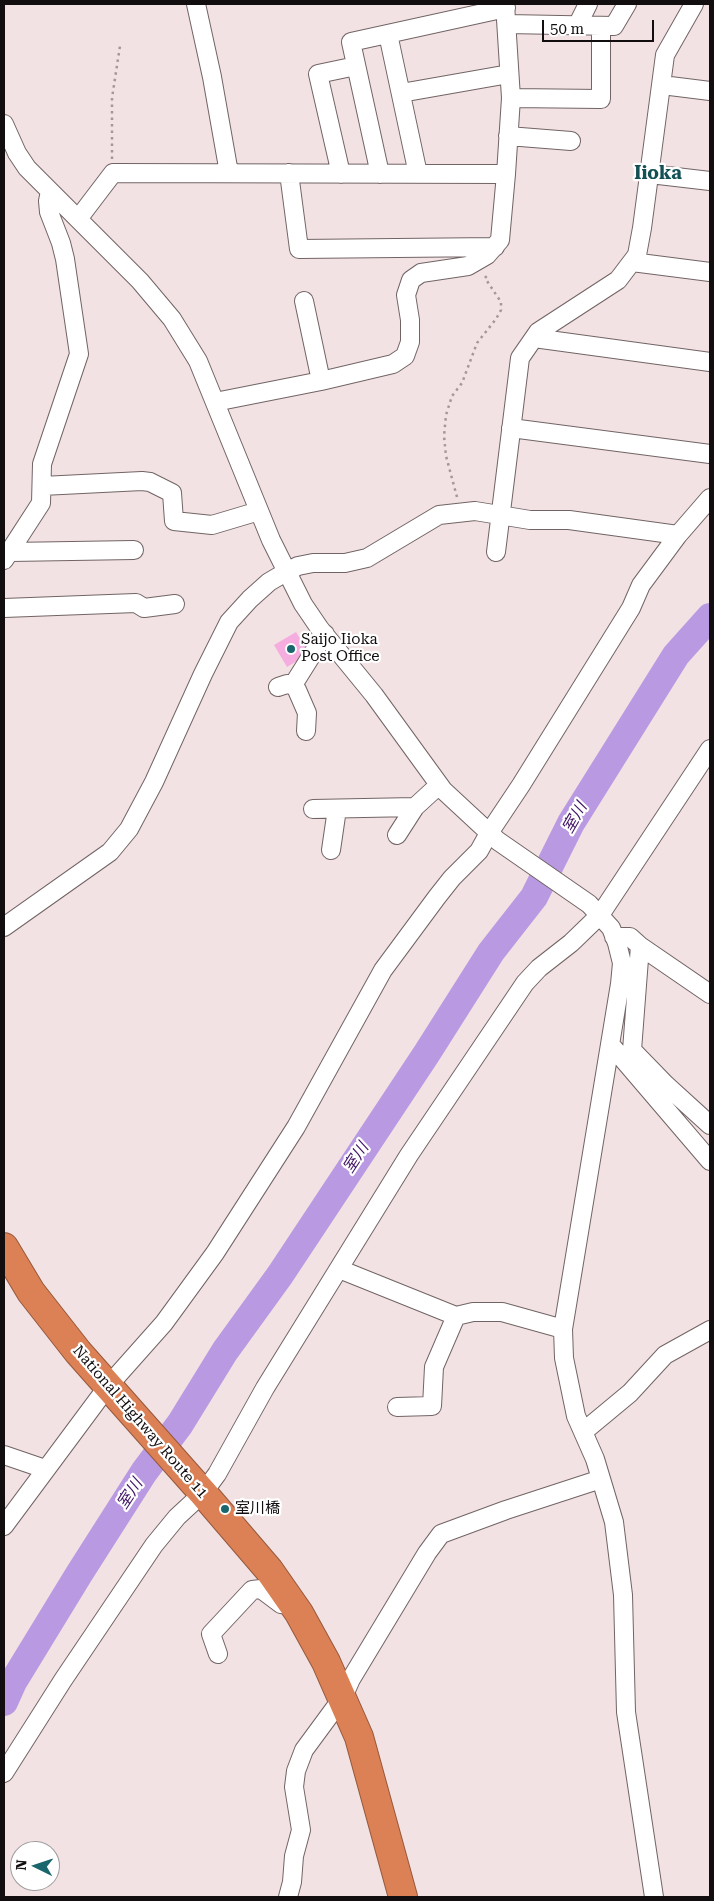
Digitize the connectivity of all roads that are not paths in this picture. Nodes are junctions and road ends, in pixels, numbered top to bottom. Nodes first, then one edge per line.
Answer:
1 (196, 4) edge
2 (588, 4) edge
3 (627, 4) edge
4 (694, 4) edge
5 (506, 12) edge
6 (577, 26) junction
7 (601, 26) junction
8 (388, 34) junction
9 (356, 66) junction
10 (509, 74) junction
11 (662, 85) junction
12 (710, 91) edge
13 (401, 93) junction
14 (511, 98) junction
15 (4, 124) edge
16 (508, 136) junction
17 (571, 141) dead end
18 (229, 173) junction
19 (289, 174) junction
20 (341, 174) junction
21 (380, 174) junction
22 (418, 174) junction
23 (506, 174) junction
24 (650, 174) junction
25 (710, 181) edge
26 (50, 191) junction
27 (78, 218) junction
28 (494, 247) junction
29 (632, 262) junction
30 (710, 272) edge
31 (304, 301) dead end
32 (534, 338) junction
33 (710, 362) edge
34 (320, 381) junction
35 (215, 402) junction
36 (511, 428) junction
37 (710, 454) edge
38 (42, 486) junction
39 (710, 498) edge
40 (259, 511) junction
41 (500, 515) junction
42 (678, 535) junction
43 (134, 550) dead end
44 (496, 552) dead end
45 (7, 556) edge
46 (286, 572) junction
47 (175, 604) dead end
48 (4, 608) edge
49 (325, 634) junction
50 (306, 731) dead end
51 (710, 749) edge
52 (439, 785) junction
53 (415, 807) junction
54 (313, 809) dead end
55 (337, 809) junction
56 (397, 835) dead end
57 (494, 837) junction
58 (331, 850) dead end
59 (595, 909) junction
60 (4, 927) edge
61 (614, 937) junction
62 (640, 946) junction
63 (710, 994) edge
64 (610, 1044) junction
65 (710, 1125) edge
66 (710, 1161) edge
67 (4, 1247) edge
68 (339, 1269) junction
69 (14, 1279) edge
70 (456, 1316) junction
71 (563, 1330) junction
72 (710, 1330) edge
73 (109, 1388) junction
74 (397, 1407) dead end
75 (583, 1432) junction
76 (4, 1455) edge
77 (45, 1470) junction
78 (601, 1479) junction
79 (200, 1490) junction
80 (6, 1519) edge
81 (293, 1605) junction
82 (218, 1654) dead end
83 (343, 1697) junction
84 (4, 1773) edge
85 (288, 1897) edge
86 (403, 1897) edge
87 (654, 1897) edge

1 - 18 street
2 - 6 street
3 - 7 street
4 - 11 street
5 - 6 street
5 - 8 street
5 - 10 street
6 - 7 street
7 - 14 street
8 - 9 street
8 - 13 street
9 - 20 street
9 - 21 street
10 - 13 street
10 - 14 street
11 - 12 street
11 - 24 street
13 - 22 street
14 - 16 street
15 - 26 street
16 - 17 street
16 - 23 street
18 - 19 street
18 - 27 street
19 - 20 street
19 - 28 street
20 - 21 street
21 - 22 street
22 - 23 street
23 - 28 street
24 - 25 street
24 - 29 street
26 - 27 street
26 - 38 street
27 - 35 street
28 - 34 street
29 - 30 street
29 - 32 street
31 - 34 street
32 - 33 street
32 - 36 street
34 - 35 street
35 - 40 street
36 - 37 street
36 - 41 street
38 - 40 street
38 - 45 street
39 - 42 street
40 - 46 street
41 - 42 street
41 - 44 street
41 - 46 street
42 - 57 street
43 - 45 street
46 - 49 street
46 - 60 street
47 - 48 street
49 - 50 street
49 - 52 street
51 - 59 street
52 - 53 street
52 - 57 street
53 - 55 street
53 - 56 street
54 - 55 street
55 - 58 street
57 - 59 street
57 - 73 street
59 - 61 street
59 - 68 street
61 - 62 street
61 - 64 street
62 - 63 street
62 - 65 street
64 - 66 street
64 - 71 street
67 - 69 highway, National Highway Route 11
68 - 70 street
68 - 79 street
69 - 73 highway, National Highway Route 11
70 - 71 street
70 - 74 street
71 - 75 street
72 - 75 street
73 - 77 street
73 - 79 highway, National Highway Route 11
75 - 78 street
76 - 77 street
77 - 80 street
78 - 83 street
78 - 87 street
79 - 81 highway, National Highway Route 11
79 - 84 street
81 - 82 street
81 - 83 highway, National Highway Route 11
83 - 85 street
83 - 86 highway, National Highway Route 11

